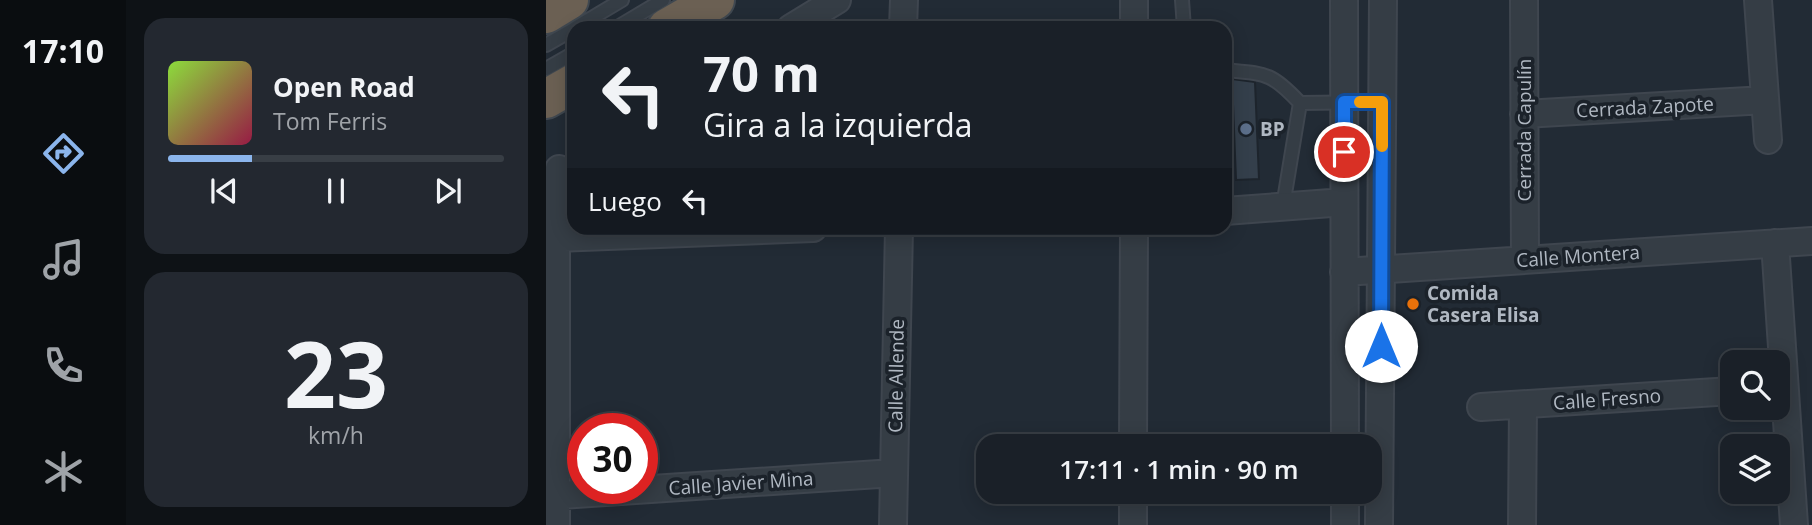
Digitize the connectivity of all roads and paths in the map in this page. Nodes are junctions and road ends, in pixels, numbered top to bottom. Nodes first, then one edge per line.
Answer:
1 (569, 0) edge
2 (622, 0) edge
3 (663, 0) edge
4 (715, 0) edge
5 (837, 0) edge
6 (904, 0) edge
7 (1134, 0) edge
8 (1182, 0) edge
9 (1344, 0) edge
10 (1383, 0) edge
11 (1524, 0) edge
12 (1758, 0) edge
13 (546, 14) edge
14 (587, 21) edge
15 (628, 21) edge
16 (679, 21) edge
17 (802, 21) edge
18 (903, 21) edge
19 (1134, 21) edge
20 (1184, 21) edge
21 (567, 33) edge
22 (546, 45) edge
23 (567, 57) edge
24 (546, 69) edge
25 (1232, 71) edge
26 (567, 87) edge
27 (546, 99) edge
28 (1765, 100) junction
29 (1344, 102) junction
30 (1382, 102) junction
31 (1300, 103) junction
32 (1524, 114) junction
33 (1768, 140) dead end
34 (560, 168) edge
35 (1345, 202) junction
36 (1283, 206) junction
37 (1232, 210) edge
38 (672, 235) edge
39 (899, 235) edge
40 (1134, 235) edge
41 (1812, 240) edge
42 (551, 241) edge
43 (1775, 243) junction
44 (1525, 259) junction
45 (1381, 269) junction
46 (1345, 272) junction
47 (1779, 350) edge
48 (1720, 392) edge
49 (1523, 405) junction
50 (1481, 407) dead end
51 (1784, 420) edge
52 (1133, 434) edge
53 (1345, 434) edge
54 (894, 473) junction
55 (551, 496) edge
56 (1133, 504) edge
57 (1345, 504) edge
58 (555, 525) edge
59 (893, 525) edge
60 (1133, 525) edge
61 (1345, 525) edge
62 (1380, 525) edge
63 (1522, 525) edge
64 (1794, 525) edge

1 - 13 highway
2 - 14 lane
3 - 15 lane
4 - 16 highway
5 - 17 street
6 - 18 street
7 - 19 street
8 - 20 lane
9 - 29 street
10 - 30 street
11 - 32 street, Cerrada Capulín
12 - 28 street
21 - 22 lane
23 - 24 lane
25 - 31 lane
26 - 27 highway
28 - 32 street, Cerrada Zapote
28 - 33 street
29 - 30 lane
29 - 31 lane
29 - 35 street
30 - 45 street
31 - 36 lane
32 - 44 street, Cerrada Capulín
34 - 42 street
35 - 36 street
35 - 46 street
36 - 37 street
38 - 42 street
39 - 54 street, Calle Allende
40 - 52 street
41 - 43 street, Calle Montera
42 - 55 street
43 - 44 street, Calle Montera
43 - 47 street
44 - 45 street, Calle Montera
45 - 46 street, Calle Montera
45 - 62 street
46 - 53 street
48 - 49 street, Calle Fresno
49 - 50 street, Calle Fresno
49 - 63 street
51 - 64 street
54 - 55 street, Calle Javier Mina
54 - 59 street, Calle Allende
55 - 58 street
56 - 60 street
57 - 61 street

